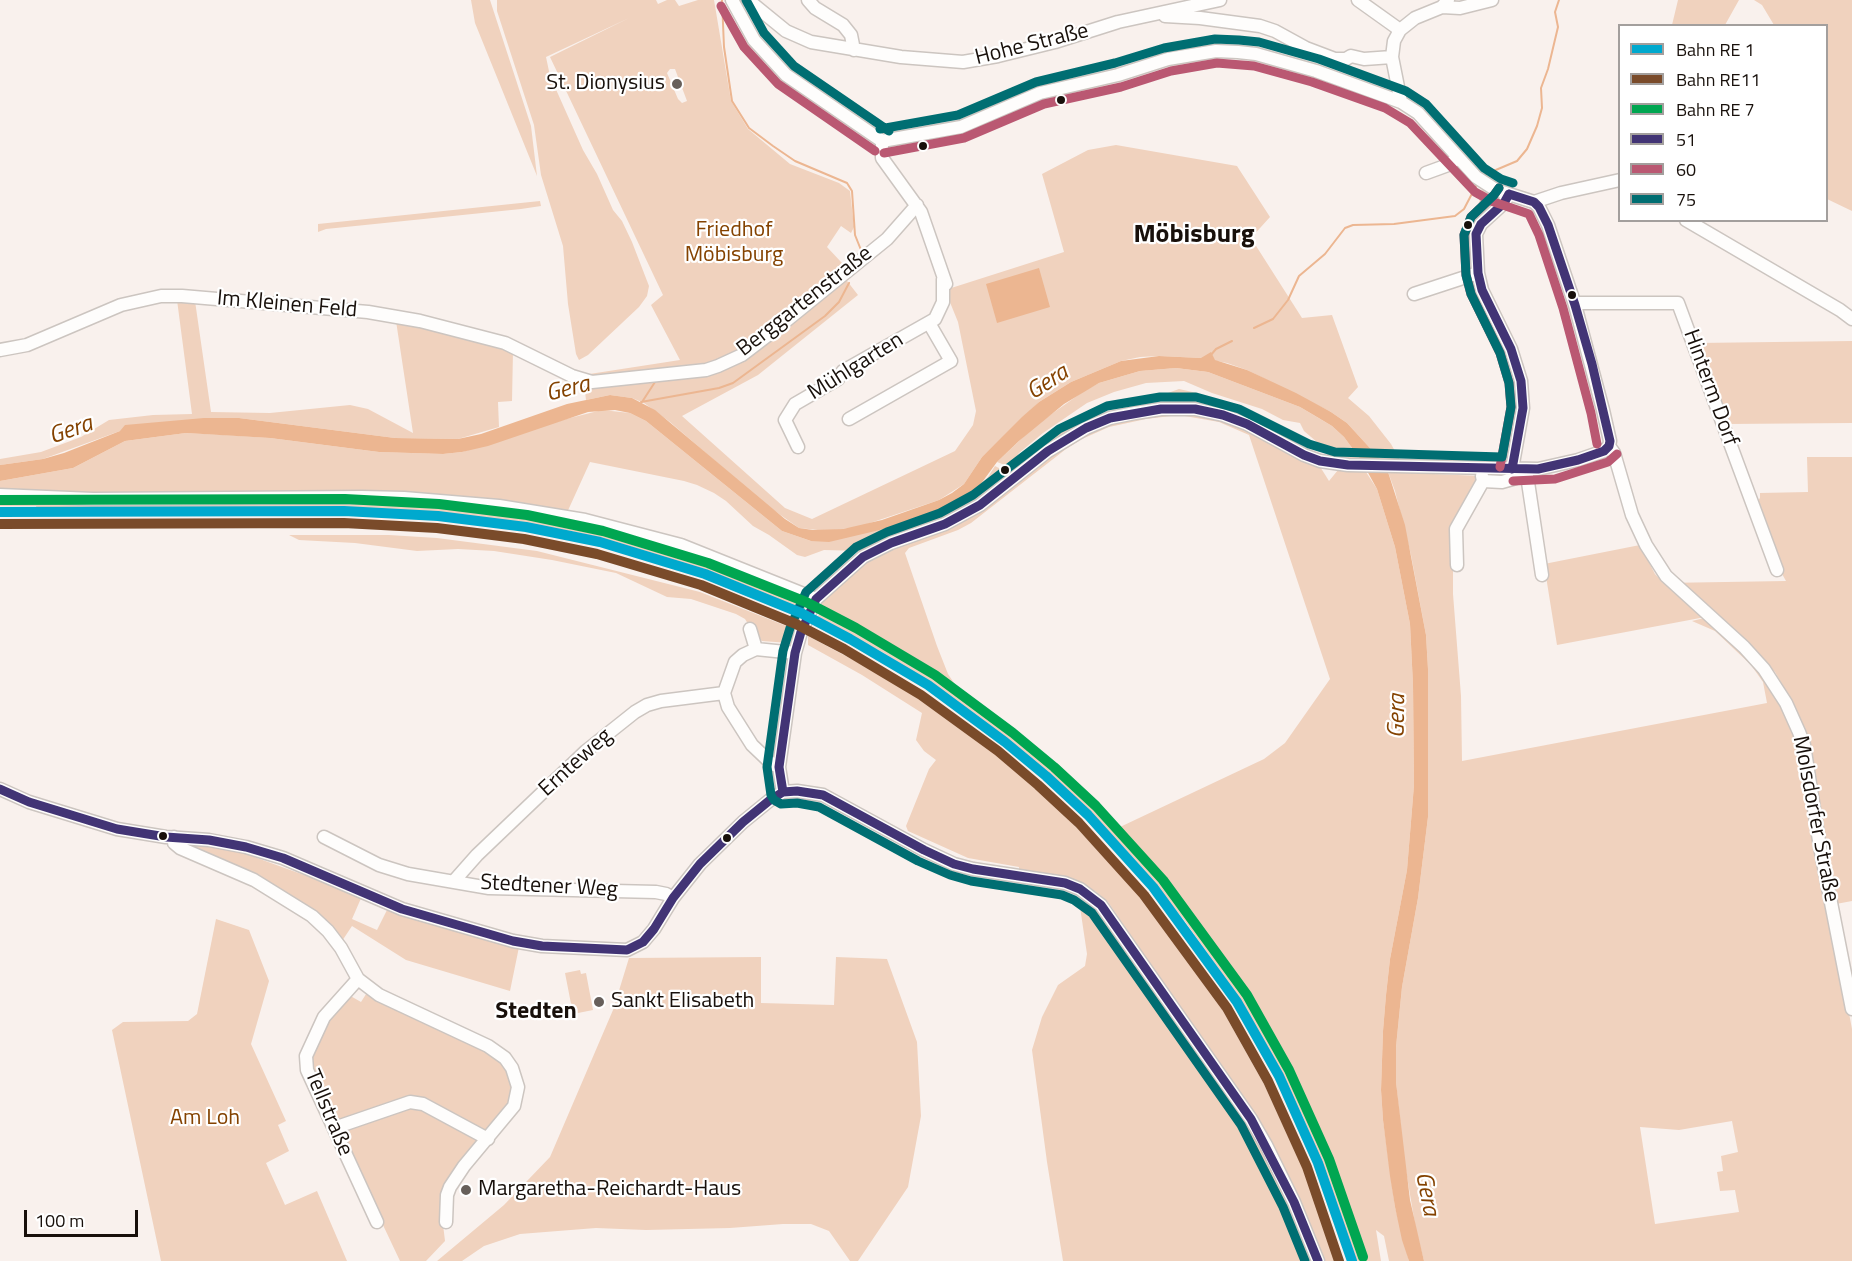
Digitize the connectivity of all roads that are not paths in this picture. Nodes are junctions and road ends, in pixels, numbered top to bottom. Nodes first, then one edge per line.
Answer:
1 (732, 0) edge
2 (748, 0) edge
3 (808, 0) edge
4 (1220, 0) edge
5 (1358, 0) edge
6 (1492, 0) edge
7 (1445, 4) edge
8 (1153, 14) junction
9 (1400, 30) junction
10 (854, 50) junction
11 (1392, 57) junction
12 (1401, 102) junction
13 (882, 141) junction
14 (1458, 158) junction
15 (1426, 173) dead end
16 (1618, 178) edge
17 (1509, 194) junction
18 (1533, 202) junction
19 (917, 206) junction
20 (1689, 222) edge
21 (1478, 273) junction
22 (1414, 294) dead end
23 (1575, 305) junction
24 (1852, 319) edge
25 (929, 323) junction
26 (0, 350) edge
27 (572, 376) joint
28 (849, 418) dead end
29 (1609, 446) junction
30 (798, 447) dead end
31 (1480, 468) junction
32 (1512, 469) junction
33 (1526, 469) junction
34 (1483, 481) junction
35 (0, 495) edge
36 (1456, 565) dead end
37 (1777, 570) dead end
38 (1542, 574) dead end
39 (816, 599) junction
40 (750, 628) dead end
41 (756, 649) junction
42 (795, 653) junction
43 (724, 693) junction
44 (779, 767) junction
45 (0, 789) edge
46 (783, 792) junction
47 (174, 837) junction
48 (324, 837) dead end
49 (454, 881) junction
50 (673, 898) junction
51 (357, 979) junction
52 (1852, 1009) edge
53 (334, 1128) junction
54 (488, 1139) junction
55 (377, 1222) dead end
56 (446, 1222) dead end
57 (1318, 1261) edge

1 - 13 street
2 - 10 street, Hohe Straße
3 - 10 street
4 - 8 street, Hohe Straße
5 - 9 street
6 - 7 street
7 - 9 street
8 - 10 street, Hohe Straße
8 - 11 street
9 - 11 street
11 - 12 street
12 - 13 street
12 - 14 street
13 - 19 street, Mühlgarten
14 - 15 street
14 - 17 street
16 - 18 street
17 - 18 street
17 - 21 street
18 - 23 street, Molsdorfer Straße
19 - 25 street, Mühlgarten
19 - 27 street, Berggartenstraße
20 - 24 street
21 - 22 street
21 - 32 street
23 - 29 street, Molsdorfer Straße
23 - 37 street, Hinterm Dorf
25 - 28 street, Mühlgarten
25 - 30 street, Mühlgarten
26 - 27 street, Im Kleinen Feld
29 - 33 street
29 - 52 street, Molsdorfer Straße
31 - 32 street
31 - 34 street
31 - 39 street
32 - 33 street
33 - 34 street
33 - 38 street
34 - 36 street
35 - 39 street
39 - 42 street
40 - 41 street
41 - 42 street
41 - 43 street
42 - 44 street
43 - 44 street
43 - 49 street, Ernteweg
44 - 46 street
45 - 47 street
46 - 50 street
46 - 57 street
47 - 50 street
47 - 51 street
48 - 49 street, Stedtener Weg
49 - 50 street, Stedtener Weg
51 - 53 street, Tellstraße
51 - 54 street
53 - 54 street
53 - 55 street, Tellstraße
54 - 56 street

